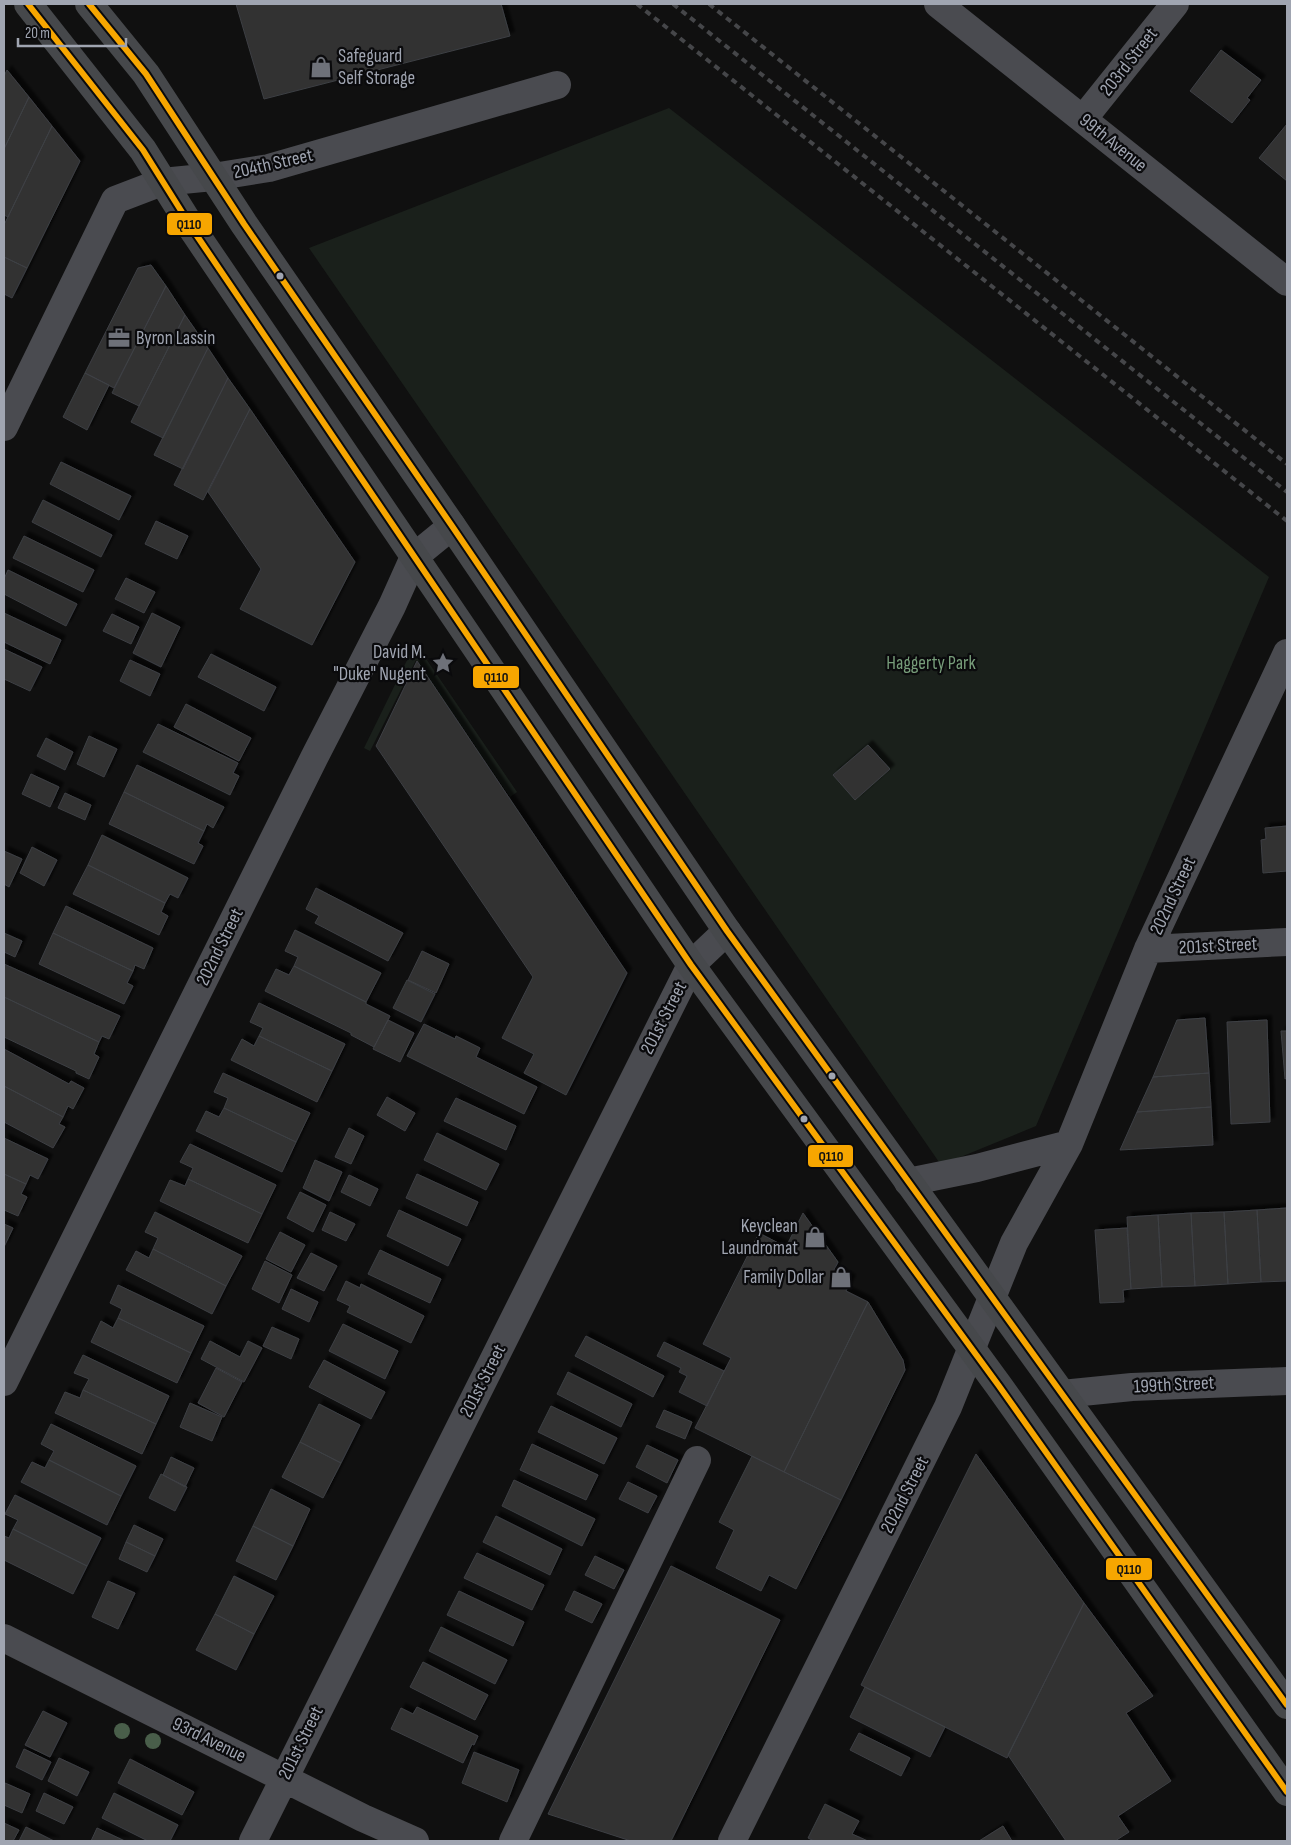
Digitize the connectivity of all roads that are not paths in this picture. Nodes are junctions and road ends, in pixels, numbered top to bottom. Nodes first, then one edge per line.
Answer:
1 (28, 4) edge
2 (89, 4) edge
3 (938, 4) edge
4 (1175, 4) edge
5 (557, 85) dead end
6 (1083, 119) junction
7 (212, 177) junction
8 (162, 182) junction
9 (1287, 282) edge
10 (5, 420) edge
11 (452, 526) junction
12 (414, 557) junction
13 (1287, 653) edge
14 (727, 930) junction
15 (1287, 942) edge
16 (1148, 949) junction
17 (691, 965) junction
18 (1069, 1144) junction
19 (908, 1182) junction
20 (992, 1298) junction
21 (971, 1349) junction
22 (1287, 1380) edge
23 (4, 1382) edge
24 (1062, 1394) junction
25 (697, 1460) dead end
26 (4, 1638) edge
27 (1287, 1705) edge
28 (284, 1777) junction
29 (1287, 1792) edge
30 (252, 1841) edge
31 (415, 1841) edge
32 (513, 1841) edge
33 (732, 1841) edge

1 - 8 main road
2 - 7 main road
3 - 6 street, 99th Avenue
4 - 6 street, 203rd Street
5 - 7 street, 204th Street
6 - 9 street, 99th Avenue
7 - 8 street, 204th Street
7 - 11 main road
8 - 10 street, 204th Street
8 - 12 main road
11 - 12 street, 202nd Street
11 - 14 main road
12 - 17 main road
12 - 23 street, 202nd Street
13 - 16 street, 202nd Street
14 - 17 street, 201st Street
14 - 19 main road
15 - 16 street, 201st Street
16 - 18 street, 202nd Street
17 - 21 main road
17 - 28 street, 201st Street
18 - 19 street
18 - 20 street, 202nd Street
19 - 20 main road
20 - 21 street, 202nd Street
20 - 24 main road
21 - 29 main road
21 - 33 street, 202nd Street
22 - 24 street, 199th Street
24 - 27 main road
25 - 32 street
26 - 28 street, 93rd Avenue
28 - 30 street, 201st Street
28 - 31 street, 93rd Avenue

